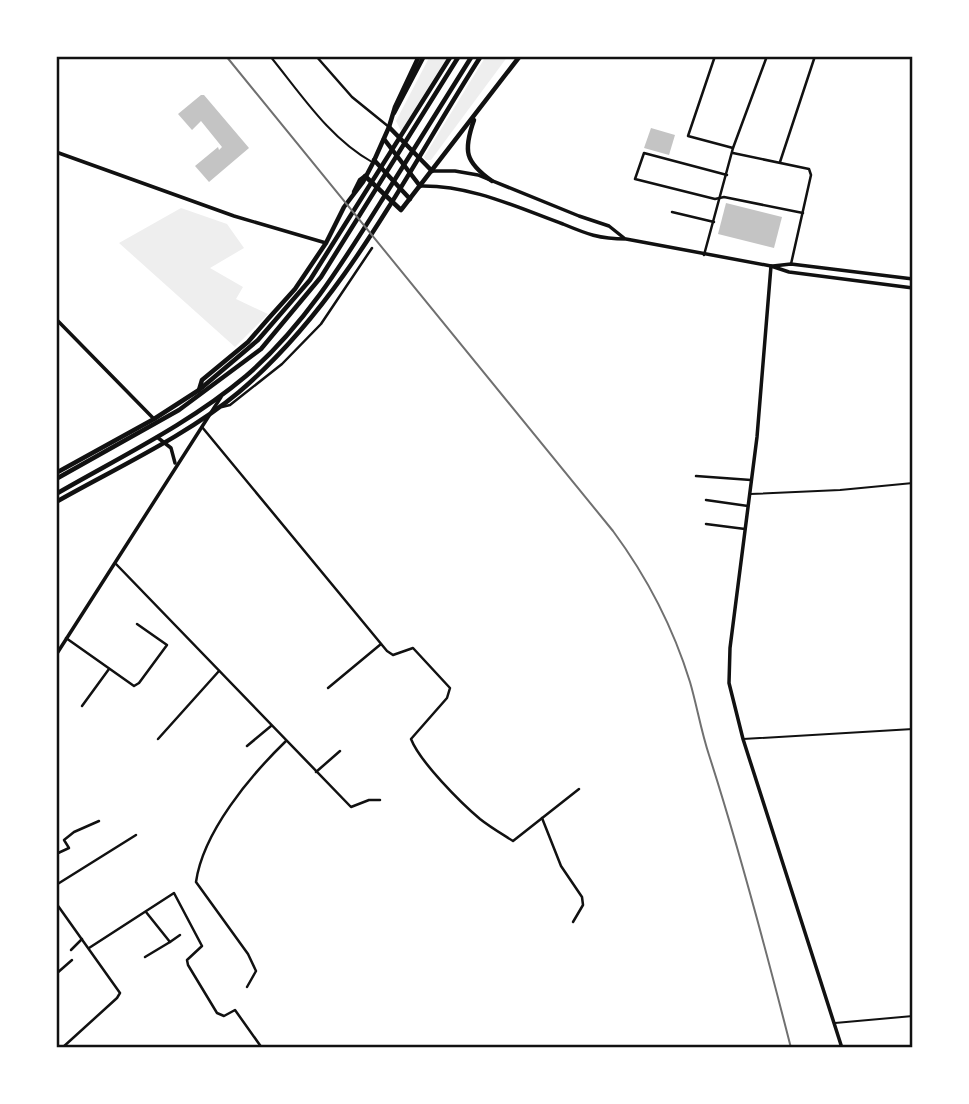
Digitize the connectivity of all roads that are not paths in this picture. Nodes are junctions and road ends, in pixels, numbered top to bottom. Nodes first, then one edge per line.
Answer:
1 (270, 56) edge
2 (316, 56) edge
3 (419, 56) edge
4 (424, 56) edge
5 (451, 56) edge
6 (459, 56) edge
7 (472, 56) edge
8 (481, 56) edge
9 (520, 56) edge
10 (715, 56) edge
11 (767, 56) edge
12 (815, 56) edge
13 (394, 113) junction
14 (475, 115) junction
15 (389, 127) junction
16 (384, 139) junction
17 (733, 148) junction
18 (56, 152) edge
19 (733, 153) junction
20 (374, 161) junction
21 (780, 162) junction
22 (432, 172) junction
23 (727, 175) junction
24 (365, 176) junction
25 (492, 181) junction
26 (420, 186) junction
27 (720, 198) junction
28 (410, 199) junction
29 (672, 212) dead end
30 (803, 213) junction
31 (714, 222) junction
32 (626, 239) junction
33 (326, 243) junction
34 (372, 248) dead end
35 (704, 255) junction
36 (791, 264) junction
37 (771, 266) junction
38 (913, 279) edge
39 (913, 288) edge
40 (56, 319) edge
41 (199, 390) junction
42 (222, 395) junction
43 (212, 411) junction
44 (156, 420) junction
45 (202, 427) junction
46 (156, 437) junction
47 (165, 441) junction
48 (175, 465) junction
49 (56, 472) edge
50 (696, 476) dead end
51 (56, 479) edge
52 (751, 480) junction
53 (913, 483) edge
54 (56, 494) edge
55 (749, 494) junction
56 (706, 500) dead end
57 (56, 502) edge
58 (748, 506) junction
59 (706, 524) dead end
60 (745, 529) junction
61 (114, 561) junction
62 (137, 624) dead end
63 (66, 638) junction
64 (381, 644) junction
65 (56, 655) edge
66 (109, 669) junction
67 (219, 671) junction
68 (328, 688) dead end
69 (82, 706) dead end
70 (271, 726) junction
71 (913, 729) edge
72 (158, 739) dead end
73 (743, 739) junction
74 (286, 741) junction
75 (247, 746) dead end
76 (340, 751) dead end
77 (316, 772) junction
78 (579, 789) dead end
79 (380, 800) dead end
80 (542, 818) junction
81 (99, 821) dead end
82 (136, 835) dead end
83 (56, 854) edge
84 (56, 885) edge
85 (56, 903) edge
86 (145, 911) junction
87 (573, 922) dead end
88 (180, 935) dead end
89 (82, 939) junction
90 (170, 942) junction
91 (89, 948) junction
92 (71, 950) dead end
93 (145, 957) dead end
94 (72, 960) dead end
95 (56, 974) edge
96 (247, 987) dead end
97 (913, 1016) edge
98 (834, 1024) junction
99 (62, 1048) edge
100 (262, 1048) edge
101 (842, 1048) edge

1 - 20 lane
2 - 15 street
3 - 13 highway
4 - 13 highway
5 - 41 highway
6 - 44 highway
7 - 42 highway
8 - 43 highway
9 - 14 highway
10 - 17 street
11 - 17 street
12 - 21 street
13 - 15 highway
14 - 22 highway
14 - 25 highway
15 - 16 highway
15 - 22 highway
16 - 20 highway
16 - 26 highway
17 - 19 street
18 - 33 street
19 - 21 street
19 - 23 street
20 - 24 highway
20 - 28 highway
21 - 30 street
22 - 25 street
22 - 26 highway
23 - 27 street
23 - 27 street
24 - 28 highway
24 - 33 highway
25 - 32 street
26 - 28 highway
26 - 32 street
27 - 30 street
27 - 31 street
29 - 31 street
30 - 36 street
31 - 35 street
32 - 35 street
33 - 41 highway
34 - 43 street
35 - 37 street
36 - 37 street
36 - 38 street
37 - 39 street
37 - 52 street
40 - 44 street
41 - 44 highway
42 - 43 street
42 - 46 highway
43 - 45 street
43 - 47 highway
44 - 49 highway
44 - 51 highway
45 - 48 street
45 - 64 street
46 - 47 street
46 - 54 highway
47 - 48 street
47 - 57 highway
48 - 61 street
50 - 52 street
52 - 55 street
53 - 55 lane
55 - 58 street
56 - 58 street
58 - 60 street
59 - 60 street
60 - 73 street
61 - 63 street
61 - 67 street
62 - 66 street
63 - 65 street
63 - 66 street
64 - 68 street
64 - 80 street
66 - 69 street
67 - 70 street
67 - 72 street
70 - 74 street
70 - 75 street
71 - 73 lane
73 - 98 street
74 - 77 street
74 - 96 street
76 - 77 street
77 - 79 street
78 - 80 street
80 - 87 street
81 - 83 street
82 - 84 street
85 - 89 street
86 - 90 street
86 - 91 street
86 - 100 street
88 - 90 street
89 - 91 street
89 - 92 street
90 - 93 street
91 - 99 street
94 - 95 street
97 - 98 lane
98 - 101 street

